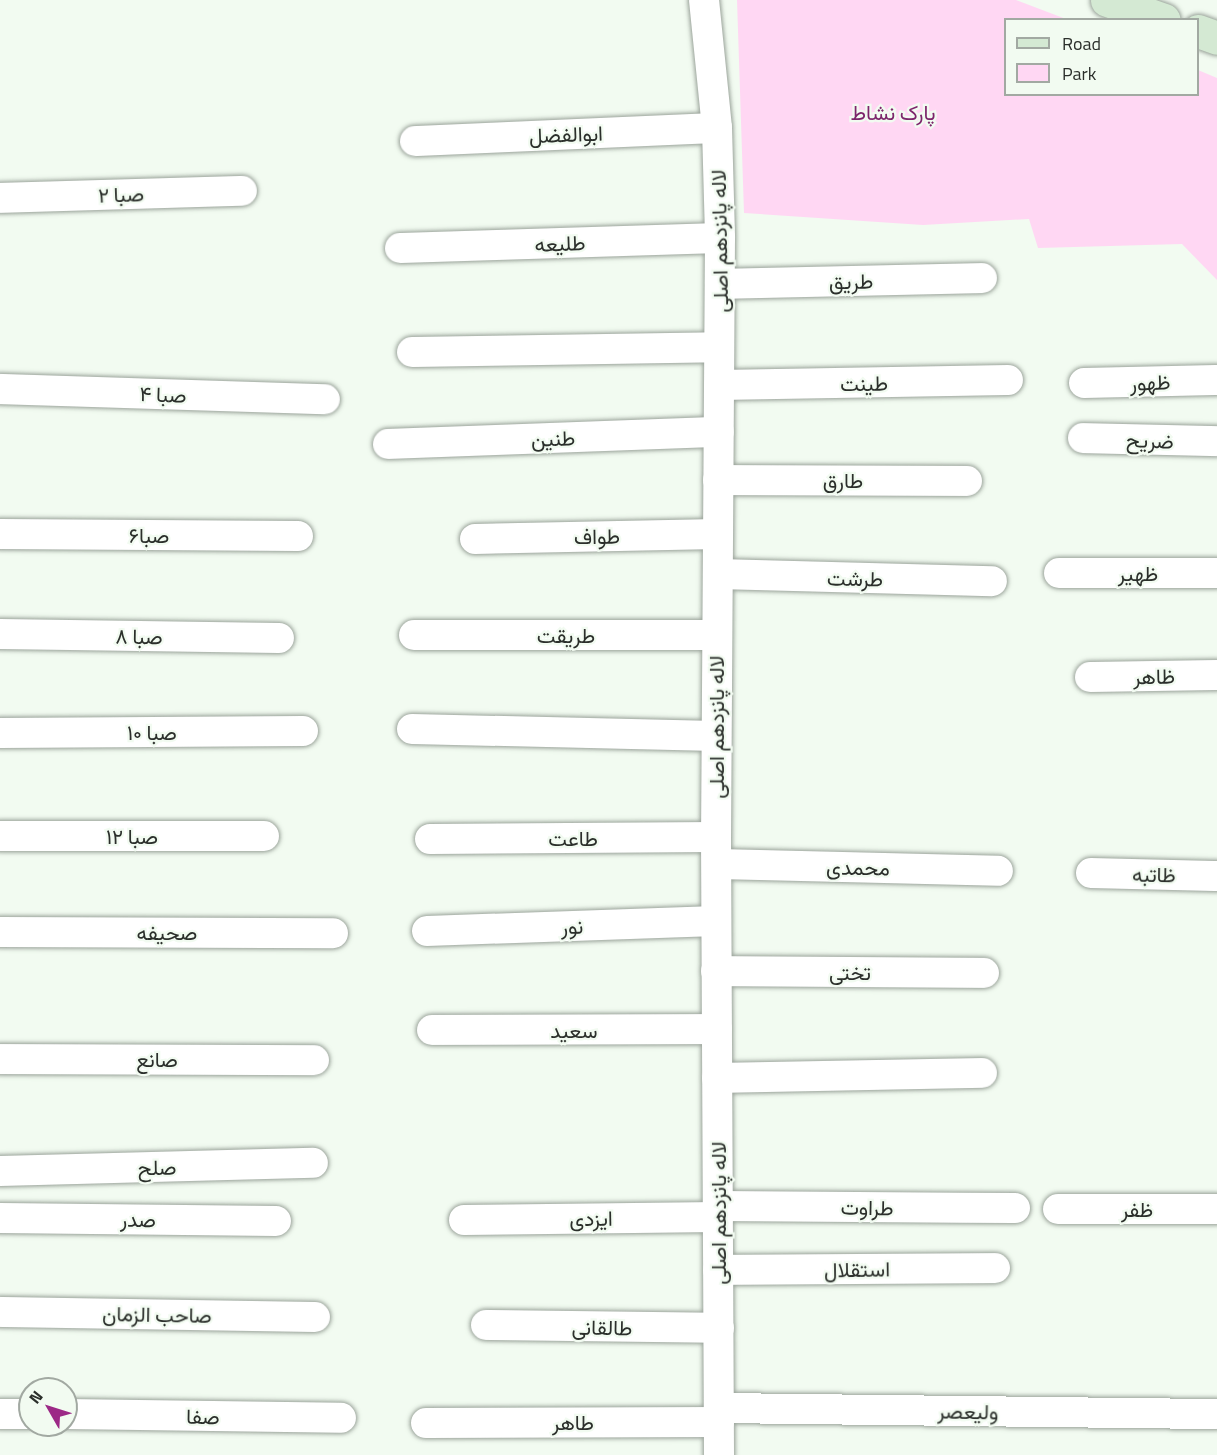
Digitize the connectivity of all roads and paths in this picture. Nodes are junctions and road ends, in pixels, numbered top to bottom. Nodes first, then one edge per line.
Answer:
1 (704, 0) edge
2 (1107, 0) edge
3 (1158, 18) edge
4 (1199, 32) edge
5 (1217, 38) edge
6 (717, 128) junction
7 (415, 141) dead end
8 (242, 191) dead end
9 (0, 198) edge
10 (720, 238) junction
11 (400, 248) dead end
12 (982, 279) dead end
13 (720, 285) junction
14 (719, 347) junction
15 (412, 352) dead end
16 (1008, 380) dead end
17 (1217, 380) edge
18 (1084, 383) dead end
19 (719, 385) junction
20 (0, 389) edge
21 (325, 399) dead end
22 (719, 432) junction
23 (1083, 438) dead end
24 (1217, 441) edge
25 (388, 444) dead end
26 (718, 480) junction
27 (967, 481) dead end
28 (0, 534) edge
29 (718, 534) junction
30 (298, 536) dead end
31 (476, 539) dead end
32 (1059, 573) dead end
33 (1217, 573) edge
34 (718, 574) junction
35 (992, 581) dead end
36 (0, 634) edge
37 (414, 635) dead end
38 (717, 635) junction
39 (279, 638) dead end
40 (1217, 675) edge
41 (1090, 677) dead end
42 (412, 729) dead end
43 (303, 731) dead end
44 (0, 733) edge
45 (716, 736) junction
46 (0, 836) edge
47 (264, 836) dead end
48 (430, 839) dead end
49 (717, 850) junction
50 (998, 871) dead end
51 (1091, 873) dead end
52 (1217, 876) edge
53 (716, 921) junction
54 (0, 932) edge
55 (428, 932) dead end
56 (333, 933) dead end
57 (716, 971) junction
58 (984, 973) dead end
59 (717, 1029) junction
60 (432, 1030) dead end
61 (0, 1059) edge
62 (314, 1060) dead end
63 (982, 1073) dead end
64 (717, 1078) junction
65 (313, 1163) dead end
66 (0, 1171) edge
67 (1016, 1208) dead end
68 (1058, 1209) dead end
69 (1217, 1209) edge
70 (718, 1211) junction
71 (0, 1218) edge
72 (464, 1220) dead end
73 (276, 1221) dead end
74 (995, 1268) dead end
75 (718, 1270) junction
76 (0, 1312) edge
77 (315, 1317) dead end
78 (486, 1325) dead end
79 (719, 1328) junction
80 (0, 1414) edge
81 (18, 1414) edge
82 (78, 1414) edge
83 (1217, 1414) edge
84 (719, 1415) junction
85 (340, 1418) dead end
86 (426, 1423) dead end
87 (719, 1455) edge

1 - 6 street, لاله پانزدهم اصلی
2 - 3 main road
4 - 5 main road
6 - 7 street, ابوالفضل
6 - 10 street, لاله پانزدهم اصلی
8 - 9 street, صبا ۲
10 - 11 street, طلیعه
10 - 13 street, لاله پانزدهم اصلی
12 - 13 street, طریق
13 - 14 street, لاله پانزدهم اصلی
14 - 15 street
14 - 19 street, لاله پانزدهم اصلی
16 - 19 street, طینت
17 - 18 street, ظهور
19 - 22 street, لاله پانزدهم اصلی
20 - 21 street, صبا ۴
22 - 25 street, طنین
22 - 26 street, لاله پانزدهم اصلی
23 - 24 street, ضریح
26 - 27 street, طارق
26 - 29 street, لاله پانزدهم اصلی
28 - 30 street, صبا۶
29 - 31 street, طواف
29 - 34 street, لاله پانزدهم اصلی
32 - 33 street, ظهیر
34 - 35 street, طرشت
34 - 38 street, لاله پانزدهم اصلی
36 - 39 street, صبا ۸
37 - 38 street, طریقت
38 - 45 street, لاله پانزدهم اصلی
40 - 41 street, ظاهر
42 - 45 street
43 - 44 street, صبا ۱۰
45 - 49 street, لاله پانزدهم اصلی
46 - 47 street, صبا ۱۲
48 - 49 street, طاعت
49 - 50 street, محمدی
49 - 53 street, لاله پانزدهم اصلی
51 - 52 street, ظاتبه
53 - 55 street, نور
53 - 57 street, لاله پانزدهم اصلی
54 - 56 street, صحیفه
57 - 58 street, تختی
57 - 59 street, لاله پانزدهم اصلی
59 - 60 street, سعید
59 - 64 street, لاله پانزدهم اصلی
61 - 62 street, صانع
63 - 64 street
64 - 70 street, لاله پانزدهم اصلی
65 - 66 street, صلح
67 - 70 street, طراوت
68 - 69 street, ظفر
70 - 72 street, ایزدی
70 - 75 street, لاله پانزدهم اصلی
71 - 73 street, صدر
74 - 75 street, استقلال
75 - 79 street, لاله پانزدهم اصلی
76 - 77 street, صاحب الزمان
78 - 79 street, طالقانی
79 - 84 street, لاله پانزدهم اصلی
80 - 81 street
82 - 85 street, صفا
83 - 84 street, ولیعصر
84 - 86 street, طاهر
84 - 87 street, لاله پانزدهم اصلی

